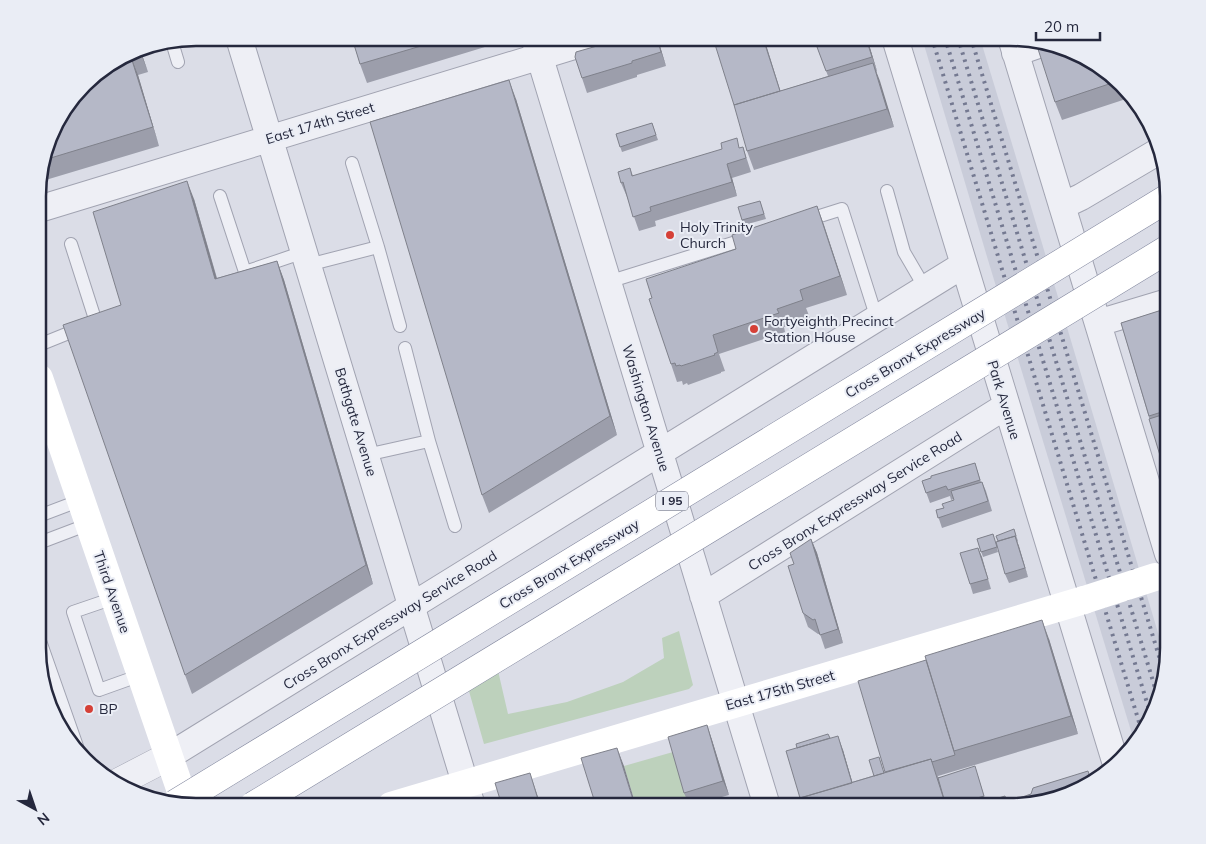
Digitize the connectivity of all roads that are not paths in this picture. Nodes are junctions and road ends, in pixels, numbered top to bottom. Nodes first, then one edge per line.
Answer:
1 (241, 46) edge
2 (536, 47) edge
3 (898, 47) edge
4 (1013, 47) edge
5 (174, 48) edge
6 (178, 62) dead end
7 (270, 139) junction
8 (1154, 154) edge
9 (352, 163) dead end
10 (887, 191) dead end
11 (220, 196) dead end
12 (1159, 203) edge
13 (1062, 206) junction
14 (46, 207) edge
15 (795, 223) edge
16 (758, 235) edge
17 (71, 244) dead end
18 (378, 247) junction
19 (1159, 254) edge
20 (306, 258) junction
21 (963, 265) junction
22 (608, 282) junction
23 (925, 288) junction
24 (1159, 305) edge
25 (877, 319) junction
26 (1098, 323) junction
27 (400, 326) dead end
28 (46, 342) edge
29 (405, 348) dead end
30 (46, 400) edge
31 (1006, 406) junction
32 (429, 440) junction
33 (660, 453) junction
34 (366, 455) junction
35 (85, 512) junction
36 (47, 515) edge
37 (1159, 524) edge
38 (456, 526) dead end
39 (47, 538) edge
40 (1159, 577) edge
41 (704, 596) junction
42 (114, 598) junction
43 (1075, 603) junction
44 (412, 606) junction
45 (48, 662) edge
46 (141, 675) junction
47 (736, 703) junction
48 (72, 732) edge
49 (169, 756) junction
50 (1114, 756) edge
51 (125, 779) edge
52 (469, 795) edge
53 (183, 797) edge
54 (187, 797) edge
55 (268, 797) edge
56 (453, 797) edge
57 (765, 798) edge

1 - 7 street, Bathgate Avenue
2 - 7 street, East 174th Street
2 - 22 street, Washington Avenue
3 - 21 street, Park Avenue
4 - 13 street
5 - 6 lane
7 - 14 street, East 174th Street
7 - 20 street, Bathgate Avenue
8 - 13 street
9 - 18 lane
10 - 23 lane
11 - 20 lane
12 - 54 main road, Cross Bronx Expressway / I 95, bridge
13 - 26 street
15 - 25 lane
16 - 22 lane
17 - 28 lane
18 - 20 lane
18 - 27 lane
19 - 55 main road, bridge
20 - 34 street, Bathgate Avenue
21 - 23 street, Cross Bronx Expressway Service Road
21 - 31 street, Park Avenue
22 - 33 street, Washington Avenue
23 - 25 street, Cross Bronx Expressway Service Road
24 - 26 street
25 - 33 street, Cross Bronx Expressway Service Road
26 - 37 street
29 - 32 lane
30 - 35 main road, Third Avenue
31 - 41 street, Cross Bronx Expressway Service Road
31 - 43 street, Park Avenue
32 - 34 lane
32 - 38 lane
33 - 41 street, Washington Avenue
33 - 44 street, Cross Bronx Expressway Service Road
34 - 44 street, Bathgate Avenue
35 - 36 lane
35 - 39 lane
35 - 42 main road, Third Avenue
40 - 43 main road, East 175th Street, bridge
41 - 47 street, Washington Avenue
42 - 46 main road, Third Avenue
42 - 46 lane
43 - 47 main road, East 175th Street
43 - 50 street, Park Avenue
44 - 49 street, Cross Bronx Expressway Service Road
44 - 52 street, Bathgate Avenue
45 - 48 lane
46 - 49 main road, Third Avenue
47 - 52 main road, East 175th Street
47 - 57 street, Washington Avenue
49 - 51 street, Cross Bronx Expressway Service Road
49 - 53 main road, Third Avenue
52 - 56 main road, East 175th Street

